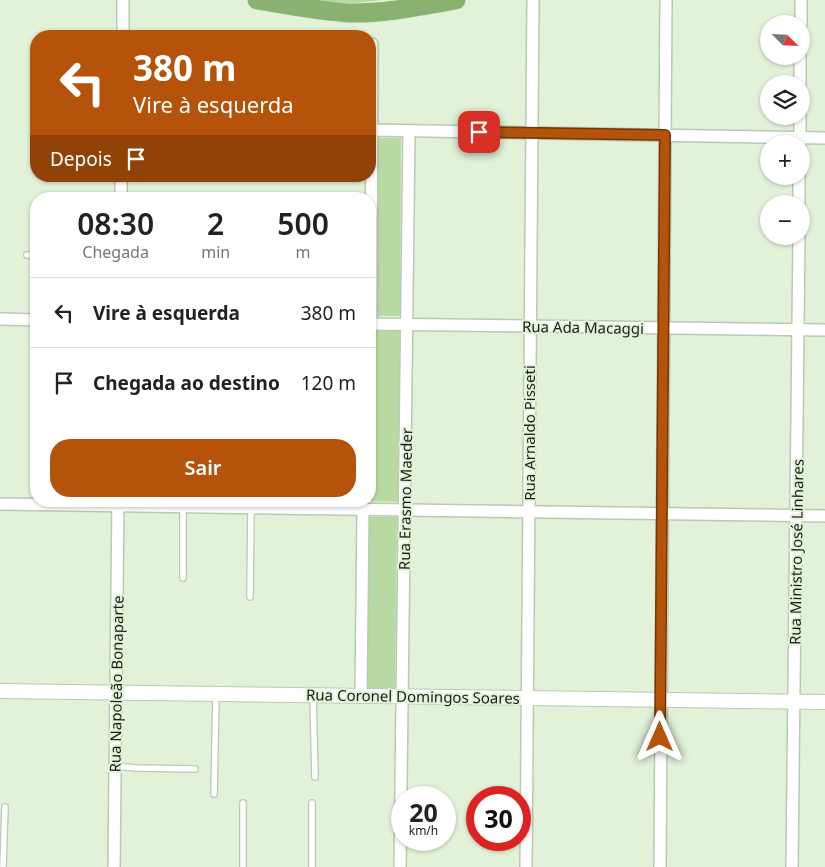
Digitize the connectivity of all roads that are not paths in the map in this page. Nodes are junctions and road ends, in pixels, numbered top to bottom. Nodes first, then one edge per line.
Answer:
1 (533, 0) edge
2 (666, 0) edge
3 (801, 0) edge
4 (123, 5) edge
5 (801, 15) edge
6 (123, 30) edge
7 (376, 130) edge
8 (409, 131) junction
9 (532, 133) junction
10 (665, 135) junction
11 (825, 138) edge
12 (760, 139) edge
13 (810, 139) edge
14 (799, 245) edge
15 (0, 320) edge
16 (30, 320) edge
17 (376, 324) edge
18 (407, 325) junction
19 (530, 326) junction
20 (663, 328) junction
21 (798, 330) junction
22 (825, 330) edge
23 (0, 504) edge
24 (30, 504) edge
25 (118, 507) edge
26 (183, 507) edge
27 (251, 507) joint
28 (363, 509) junction
29 (404, 510) junction
30 (529, 511) junction
31 (662, 514) junction
32 (796, 515) junction
33 (825, 516) edge
34 (183, 578) dead end
35 (250, 597) dead end
36 (0, 691) edge
37 (116, 692) junction
38 (216, 694) junction
39 (313, 695) junction
40 (361, 696) junction
41 (402, 696) junction
42 (527, 698) junction
43 (661, 700) junction
44 (794, 702) junction
45 (825, 702) edge
46 (115, 766) junction
47 (195, 769) dead end
48 (315, 777) dead end
49 (214, 794) dead end
50 (312, 802) dead end
51 (243, 803) dead end
52 (5, 807) dead end
53 (3, 867) edge
54 (114, 867) edge
55 (243, 867) edge
56 (312, 867) edge
57 (400, 867) edge
58 (526, 867) edge
59 (660, 867) edge
60 (792, 867) edge

1 - 9 street, Rua Arnaldo Pisseti
2 - 10 street
3 - 5 street
4 - 6 street
7 - 8 street
8 - 9 street
8 - 18 street, Rua Erasmo Maeder
9 - 10 street
9 - 19 street, Rua Arnaldo Pisseti
10 - 12 street
10 - 20 street
11 - 13 street
14 - 21 street, Rua Ministro José Linhares
15 - 16 street
17 - 18 street, Rua Ada Macaggi
18 - 19 street, Rua Ada Macaggi
18 - 29 street, Rua Erasmo Maeder
19 - 20 street, Rua Ada Macaggi
19 - 30 street, Rua Arnaldo Pisseti
20 - 21 street, Rua Ada Macaggi
20 - 31 street
21 - 22 street, Rua Ada Macaggi
21 - 32 street, Rua Ministro José Linhares
23 - 24 street
25 - 37 street, Rua Napoleão Bonaparte
26 - 34 lane
27 - 28 street
27 - 35 lane
28 - 29 street
28 - 40 street
29 - 30 street
29 - 41 street, Rua Erasmo Maeder
30 - 31 street
30 - 42 street, Rua Arnaldo Pisseti
31 - 32 street
31 - 43 street
32 - 33 street
32 - 44 street, Rua Ministro José Linhares
36 - 37 street, Rua Coronel Domingos Soares
37 - 38 street, Rua Coronel Domingos Soares
37 - 46 street, Rua Napoleão Bonaparte
38 - 39 street, Rua Coronel Domingos Soares
38 - 49 lane
39 - 40 street, Rua Coronel Domingos Soares
39 - 48 lane
40 - 41 street, Rua Coronel Domingos Soares
41 - 42 street, Rua Coronel Domingos Soares
41 - 57 street, Rua Erasmo Maeder
42 - 43 street, Rua Coronel Domingos Soares
42 - 58 street, Rua Arnaldo Pisseti
43 - 44 street, Rua Coronel Domingos Soares
43 - 59 street
44 - 45 street, Rua Coronel Domingos Soares
44 - 60 street, Rua Ministro José Linhares
46 - 47 lane
46 - 54 street, Rua Napoleão Bonaparte
50 - 56 lane
51 - 55 lane
52 - 53 lane

